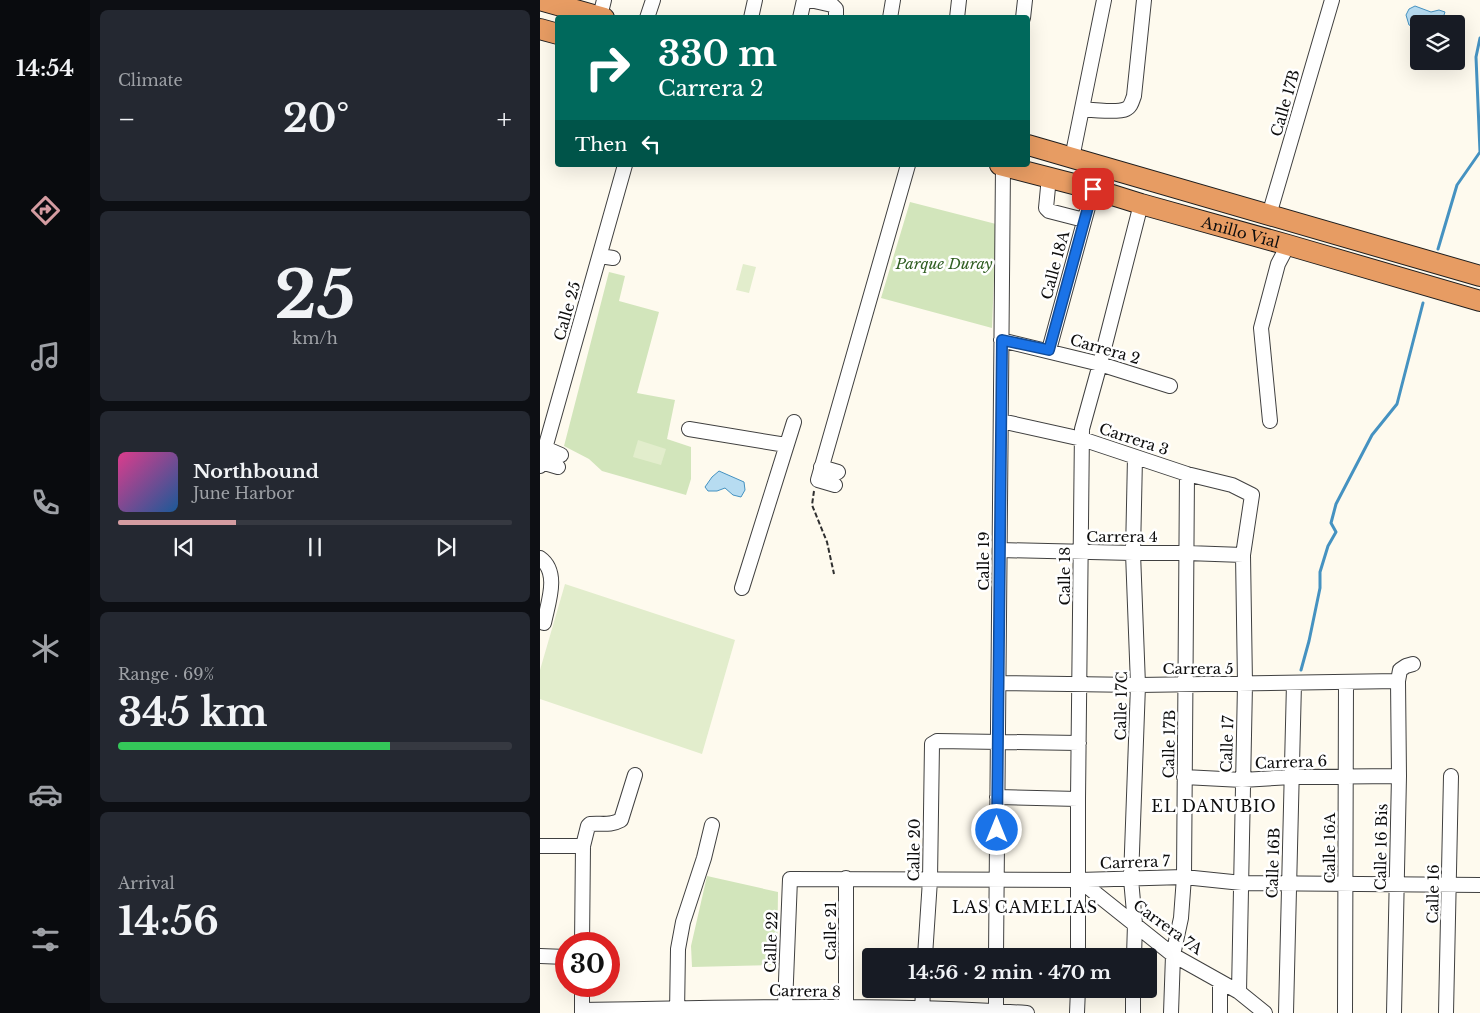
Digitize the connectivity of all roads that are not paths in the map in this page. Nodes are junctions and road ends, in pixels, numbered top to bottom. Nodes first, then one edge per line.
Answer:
1 (540, 0) edge
2 (653, 0) edge
3 (755, 0) edge
4 (804, 0) edge
5 (810, 0) edge
6 (894, 0) edge
7 (959, 0) edge
8 (1025, 0) edge
9 (1104, 0) edge
10 (1144, 0) edge
11 (1332, 0) edge
12 (603, 11) edge
13 (648, 15) edge
14 (752, 15) edge
15 (801, 15) edge
16 (836, 15) edge
17 (891, 15) edge
18 (957, 15) edge
19 (1023, 15) edge
20 (540, 28) edge
21 (555, 33) edge
22 (1082, 109) junction
23 (1030, 146) edge
24 (1072, 158) junction
25 (625, 167) edge
26 (907, 167) edge
27 (1002, 167) edge
28 (1010, 167) edge
29 (1049, 177) junction
30 (1093, 189) junction
31 (1141, 204) junction
32 (1269, 215) junction
33 (1084, 220) junction
34 (1288, 245) junction
35 (1480, 276) edge
36 (1460, 295) junction
37 (1480, 301) edge
38 (1480, 312) edge
39 (1002, 340) junction
40 (1049, 350) junction
41 (1100, 364) junction
42 (1170, 386) dead end
43 (1001, 421) junction
44 (1270, 421) dead end
45 (794, 422) dead end
46 (689, 429) dead end
47 (1082, 439) junction
48 (786, 445) junction
49 (545, 448) junction
50 (1135, 457) junction
51 (541, 464) edge
52 (1187, 474) junction
53 (836, 479) dead end
54 (1253, 498) joint
55 (1000, 550) junction
56 (1080, 552) junction
57 (1187, 552) junction
58 (1133, 553) junction
59 (1243, 555) junction
60 (540, 558) edge
61 (742, 588) dead end
62 (544, 623) dead end
63 (1412, 664) dead end
64 (1398, 681) junction
65 (1346, 682) junction
66 (998, 683) junction
67 (1186, 683) junction
68 (1294, 683) junction
69 (1080, 684) junction
70 (1245, 684) junction
71 (1138, 685) junction
72 (998, 742) junction
73 (1079, 743) junction
74 (635, 775) dead end
75 (1346, 776) junction
76 (1399, 776) junction
77 (1451, 776) dead end
78 (1184, 777) junction
79 (1292, 777) junction
80 (1242, 780) junction
81 (998, 797) junction
82 (1078, 800) junction
83 (712, 825) dead end
84 (540, 846) edge
85 (582, 846) junction
86 (1184, 877) junction
87 (846, 878) junction
88 (790, 879) joint
89 (1132, 879) junction
90 (930, 880) junction
91 (1079, 880) junction
92 (997, 881) junction
93 (1242, 883) junction
94 (1289, 883) junction
95 (1345, 884) junction
96 (1397, 884) junction
97 (1450, 884) junction
98 (1480, 885) edge
99 (1135, 924) junction
100 (582, 932) edge
101 (926, 948) edge
102 (996, 948) edge
103 (1078, 948) edge
104 (1134, 948) edge
105 (1173, 954) junction
106 (540, 956) edge
107 (555, 957) edge
108 (1220, 982) junction
109 (1239, 992) junction
110 (582, 997) edge
111 (996, 998) edge
112 (1078, 998) edge
113 (1133, 998) edge
114 (785, 1006) junction
115 (846, 1010) edge
116 (922, 1010) edge
117 (582, 1011) edge
118 (677, 1011) edge
119 (996, 1012) edge
120 (1027, 1013) edge
121 (1077, 1013) edge
122 (1133, 1013) edge
123 (1171, 1013) edge
124 (1220, 1013) edge
125 (1264, 1013) edge
126 (1286, 1013) edge
127 (1345, 1013) edge
128 (1394, 1013) edge
129 (1446, 1013) edge

1 - 12 highway
2 - 13 street
3 - 14 street
4 - 15 street
5 - 16 street
6 - 17 street
7 - 18 street
8 - 19 street
9 - 22 street
10 - 22 street
11 - 32 street, Calle 17B
20 - 21 highway
22 - 24 street
23 - 24 highway, Anillo Vial
24 - 32 highway, Anillo Vial
25 - 49 street, Calle 25
26 - 53 street
27 - 39 street, Calle 19
28 - 29 highway, Anillo Vial
29 - 30 highway, Anillo Vial
29 - 33 street
30 - 31 highway, Anillo Vial
30 - 33 street, Calle 18A
31 - 34 highway, Anillo Vial
31 - 41 street, Calle 18
32 - 35 highway, Anillo Vial
33 - 40 street, Calle 18A
34 - 36 highway, Anillo Vial
34 - 44 street
36 - 37 highway, Anillo Vial
36 - 38 street
39 - 40 street, Carrera 2
39 - 43 street, Calle 19
40 - 41 street, Carrera 2
41 - 42 street, Carrera 2
41 - 47 street, Calle 18
43 - 47 street, Carrera 3
43 - 55 street, Calle 19
45 - 48 street
46 - 48 street
47 - 50 street, Carrera 3
47 - 56 street, Calle 18
48 - 61 street
49 - 51 street, Calle 25
49 - 51 street
50 - 52 street, Carrera 3
50 - 58 street, Calle 17C
52 - 54 street, Carrera 3
52 - 57 street, Calle 17B
54 - 59 street, Calle 17
55 - 56 street, Carrera 4
55 - 66 street, Calle 19
56 - 58 street, Carrera 4
56 - 69 street, Calle 18
57 - 58 street, Carrera 4
57 - 59 street, Carrera 4
57 - 67 street, Calle 17B
58 - 71 street, Calle 17C
59 - 70 street, Calle 17
60 - 62 street
63 - 64 street
64 - 65 street, Carrera 5
64 - 76 street, Calle 16 Bis
65 - 68 street, Carrera 5
65 - 75 street, Calle 16A
66 - 69 street, Carrera 5
66 - 72 street, Calle 19
67 - 70 street, Carrera 5
67 - 71 street, Carrera 5
67 - 78 street, Calle 17B
68 - 70 street, Carrera 5
68 - 79 street, Calle 16B
69 - 71 street, Carrera 5
69 - 73 street, Calle 18
70 - 80 street, Calle 17
71 - 89 street, Calle 17C
72 - 73 street
72 - 81 street, Calle 19
72 - 90 street, Calle 20
73 - 82 street, Calle 18
74 - 85 street
75 - 76 street, Carrera 6
75 - 79 street, Carrera 6
75 - 95 street, Calle 16A
76 - 96 street, Calle 16 Bis
77 - 97 street, Calle 16
78 - 80 street, Carrera 6
78 - 86 street, Calle 17B
79 - 80 street, Carrera 6
79 - 94 street, Calle 16B
80 - 93 street, Calle 17
81 - 82 street
81 - 92 street, Calle 19
82 - 91 street, Calle 18
83 - 118 street
84 - 85 street
85 - 100 street
86 - 89 street, Carrera 7
86 - 93 street, Carrera 7
86 - 105 street, Calle 17B
87 - 88 street, Carrera 7
87 - 90 street, Carrera 7
87 - 115 street, Calle 21
88 - 114 street, Calle 22
89 - 91 street, Carrera 7
89 - 99 street, Calle 17C
90 - 92 street, Carrera 7
90 - 101 street, Calle 20
91 - 92 street, Carrera 7
91 - 99 street, Carrera 7A
91 - 103 street, Calle 18
92 - 102 street, Calle 19
93 - 94 street, Carrera 7
93 - 109 street, Calle 17
94 - 95 street, Carrera 7
94 - 126 street, Calle 16B
95 - 96 street, Carrera 7
95 - 127 street, Calle 16A
96 - 97 street, Carrera 7
96 - 128 street, Calle 16 Bis
97 - 98 street, Carrera 7
97 - 129 street, Calle 16
99 - 104 street, Calle 17C
99 - 105 street, Carrera 7A
105 - 108 street, Carrera 7A
105 - 123 street, Calle 17B
106 - 107 street
108 - 109 street, Carrera 7A
108 - 124 street
109 - 125 street, Carrera 7A
110 - 117 street
111 - 119 street
112 - 121 street
113 - 122 street
114 - 115 street, Carrera 8
114 - 118 street, Carrera 8
115 - 116 street, Carrera 8
116 - 119 street, Carrera 8
117 - 118 street, Carrera 8
119 - 120 street, Carrera 8

